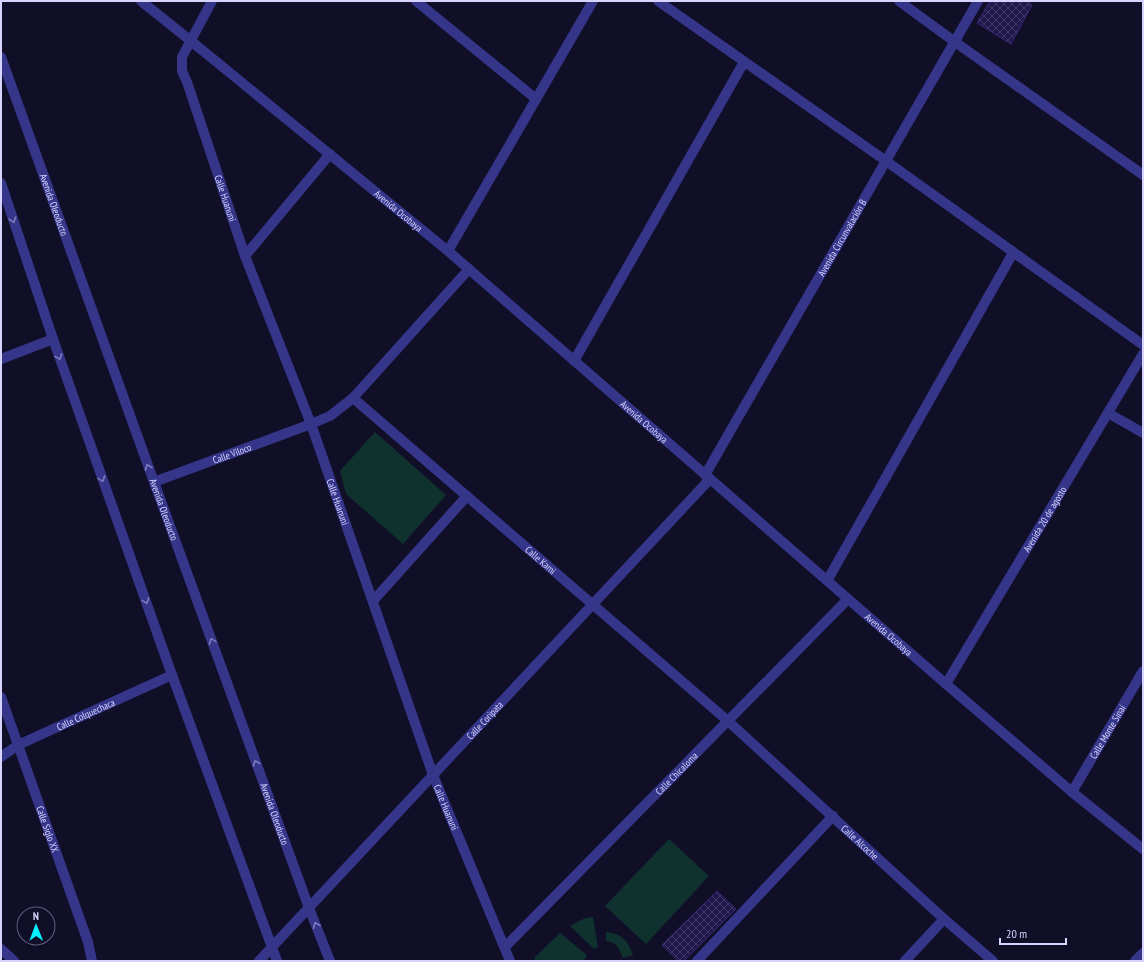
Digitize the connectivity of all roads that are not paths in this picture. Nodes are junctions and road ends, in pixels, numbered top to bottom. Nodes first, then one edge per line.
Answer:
1 (141, 1) edge
2 (212, 1) edge
3 (416, 1) edge
4 (593, 1) edge
5 (658, 1) edge
6 (899, 1) edge
7 (978, 1) edge
8 (191, 41) junction
9 (956, 42) junction
10 (1, 57) edge
11 (744, 62) junction
12 (536, 99) junction
13 (330, 154) junction
14 (886, 161) junction
15 (1143, 175) edge
16 (1, 183) edge
17 (448, 251) junction
18 (1013, 253) junction
19 (245, 256) junction
20 (469, 269) junction
21 (53, 339) junction
22 (1143, 345) edge
23 (1143, 354) edge
24 (1, 359) edge
25 (574, 361) junction
26 (353, 398) junction
27 (1108, 413) junction
28 (311, 424) junction
29 (1143, 433) edge
30 (708, 477) junction
31 (154, 482) junction
32 (467, 496) junction
33 (827, 581) junction
34 (848, 599) junction
35 (373, 601) junction
36 (593, 605) junction
37 (1143, 671) edge
38 (172, 675) junction
39 (946, 684) junction
40 (1, 697) edge
41 (728, 721) junction
42 (18, 746) junction
43 (1, 758) edge
44 (433, 775) junction
45 (1072, 792) junction
46 (833, 816) junction
47 (1143, 849) edge
48 (309, 908) junction
49 (944, 919) junction
50 (505, 947) junction
51 (272, 948) junction
52 (1, 950) edge
53 (1143, 953) edge
54 (14, 961) edge
55 (92, 961) edge
56 (259, 961) edge
57 (277, 961) edge
58 (330, 961) edge
59 (510, 961) edge
60 (697, 961) edge
61 (906, 961) edge
62 (993, 961) edge
63 (1135, 961) edge

1 - 8 street, Avenida Ocobaya
2 - 8 street, Calle Huanuni
3 - 12 street
4 - 12 street
5 - 11 street
6 - 9 street
7 - 9 street, Avenida Circunvalación B
8 - 13 street, Avenida Ocobaya
8 - 19 street, Calle Huanuni
9 - 14 street, Avenida Circunvalación B
9 - 15 street
31 -> 10 street, Avenida Oleoducto
11 - 14 street
11 - 25 street
12 - 17 street
13 - 17 street, Avenida Ocobaya
13 - 19 street
14 - 18 street
14 - 30 street, Avenida Circunvalación B
16 -> 21 street
17 - 20 street, Avenida Ocobaya
18 - 22 street
18 - 33 street
19 - 28 street, Calle Huanuni
20 - 25 street, Avenida Ocobaya
20 - 26 street, Calle Viloco
21 - 24 street
21 -> 38 street
23 - 27 street, Avenida 20 de agosto
25 - 30 street, Avenida Ocobaya
26 - 28 street, Calle Viloco
26 - 32 street, Calle Kami
27 - 29 street
27 - 39 street, Avenida 20 de agosto
28 - 31 street, Calle Viloco
28 - 35 street, Calle Huanuni
30 - 33 street, Avenida Ocobaya
30 - 36 street, Calle Coripata
48 -> 31 street, Avenida Oleoducto
32 - 35 street
32 - 36 street, Calle Kami
33 - 34 street, Avenida Ocobaya
34 - 39 street, Avenida Ocobaya
34 - 41 street, Calle Chicaloma
35 - 44 street, Calle Huanuni
36 - 41 street, Calle Kami
36 - 44 street, Calle Coripata
37 - 45 street, Calle Monte Sinaí
38 - 42 street, Calle Colquechaca
38 - 51 street
39 - 45 street, Avenida Ocobaya
40 - 42 street, Calle Siglo XX
41 - 46 street, Calle Alcoche
41 - 50 street, Calle Chicaloma
42 - 43 street, Calle Colquechaca
42 - 55 street, Calle Siglo XX
44 - 48 street, Calle Coripata
44 - 50 street, Calle Huanuni
45 - 47 street, Avenida Ocobaya
46 - 49 street, Calle Alcoche
46 - 60 street
48 - 51 street, Calle Coripata
58 -> 48 street, Avenida Oleoducto
49 - 61 street
49 - 62 street, Calle Alcoche
50 - 59 street, Calle Huanuni
51 - 56 street, Calle Coripata
51 - 57 street
52 - 54 street
53 - 63 street

